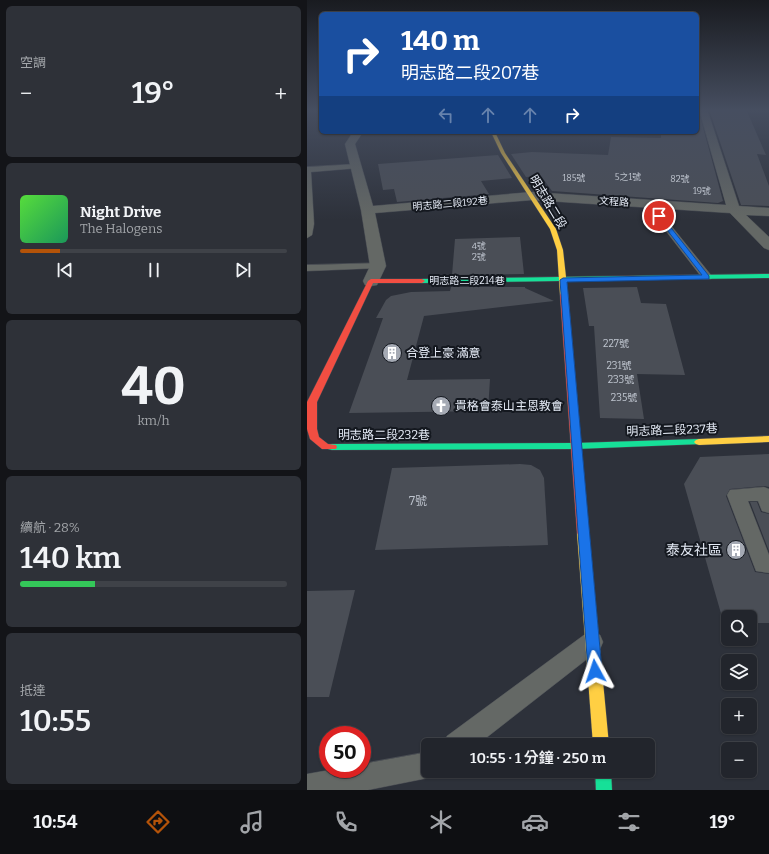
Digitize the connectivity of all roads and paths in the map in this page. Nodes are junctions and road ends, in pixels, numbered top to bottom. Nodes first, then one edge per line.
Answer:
1 (351, 146) edge
2 (500, 146) edge
3 (713, 146) edge
4 (356, 166) junction
5 (307, 170) edge
6 (532, 196) junction
7 (649, 204) junction
8 (368, 210) junction
9 (734, 210) junction
10 (769, 212) edge
11 (307, 235) edge
12 (769, 246) edge
13 (378, 266) junction
14 (307, 268) edge
15 (769, 276) edge
16 (707, 277) junction
17 (563, 280) junction
18 (371, 281) junction
19 (769, 439) edge
20 (576, 446) junction
21 (769, 506) edge
22 (769, 565) edge
23 (592, 642) junction
24 (465, 738) edge
25 (600, 738) edge
26 (421, 766) edge
27 (603, 778) edge
28 (307, 788) edge
29 (604, 790) edge

1 - 4 street
2 - 6 main road, 明志路二段
3 - 9 street
4 - 5 lane
4 - 8 street
5 - 11 lane
6 - 7 street, 文程路
6 - 8 street, 明志路二段192巷
6 - 17 main road, 明志路二段
7 - 9 street, 文程路
7 - 16 lane
8 - 13 street
9 - 10 street, 文程路
9 - 12 street
13 - 14 lane
13 - 18 street
15 - 16 main road, 明志路二段214巷
16 - 17 main road, 明志路二段214巷
17 - 18 main road, 明志路二段214巷
17 - 20 main road, 明志路二段
18 - 20 main road, 明志路二段232巷
19 - 20 main road, 明志路二段237巷
20 - 23 main road, 明志路二段
21 - 22 lane
23 - 24 lane
23 - 25 main road, 明志路二段
26 - 28 lane
27 - 29 main road

